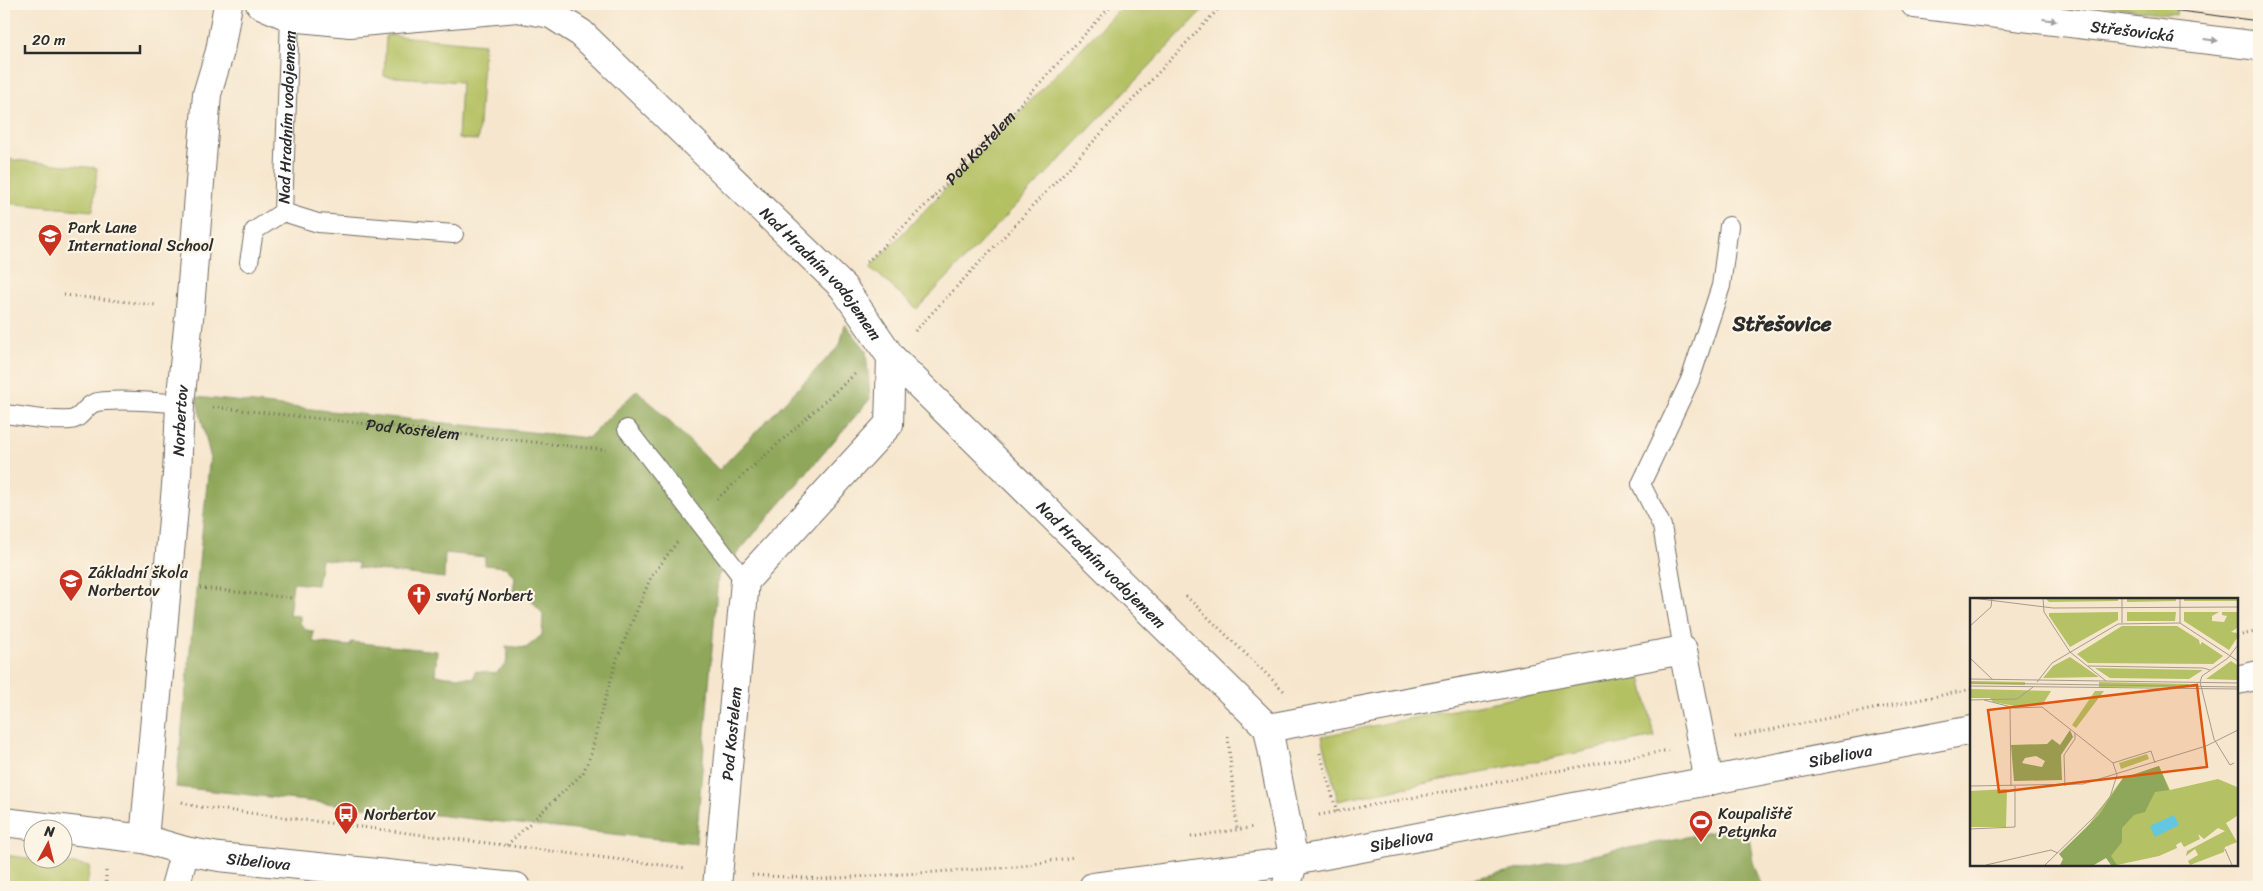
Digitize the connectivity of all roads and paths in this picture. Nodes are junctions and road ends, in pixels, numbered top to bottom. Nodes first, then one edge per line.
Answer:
1 (228, 4) edge
2 (260, 4) edge
3 (1113, 4) edge
4 (1223, 4) edge
5 (1915, 4) edge
6 (290, 16) junction
7 (2259, 46) edge
8 (933, 198) junction
9 (940, 200) dead end
10 (283, 212) junction
11 (1729, 226) dead end
12 (454, 234) dead end
13 (249, 262) dead end
14 (843, 287) junction
15 (64, 295) dead end
16 (190, 309) junction
17 (891, 357) junction
18 (858, 371) dead end
19 (180, 404) junction
20 (4, 414) edge
21 (627, 429) dead end
22 (647, 455) junction
23 (696, 518) junction
24 (744, 581) junction
25 (196, 587) dead end
26 (292, 598) dead end
27 (2259, 631) edge
28 (2238, 636) edge
29 (1683, 650) junction
30 (2259, 675) edge
31 (2238, 680) edge
32 (1970, 689) edge
33 (1268, 728) junction
34 (1970, 730) edge
35 (1701, 744) junction
36 (1709, 781) junction
37 (177, 798) dead end
38 (1286, 821) junction
39 (4, 822) edge
40 (1189, 838) dead end
41 (144, 839) junction
42 (507, 845) junction
43 (185, 851) junction
44 (1083, 856) dead end
45 (1294, 860) junction
46 (717, 880) edge
47 (176, 887) edge
48 (516, 887) edge
49 (1093, 887) edge
50 (1286, 887) edge

1 - 16 street, Norbertov
2 - 6 street, Nad Hradním vodojemem
3 - 8 path, Pod Kostelem
4 - 17 path
5 -> 7 street, Střešovická
6 - 10 lane, Nad Hradním vodojemem
6 - 14 street, Nad Hradním vodojemem
8 - 9 path
8 - 14 path, Pod Kostelem
10 - 12 lane
10 - 13 lane, Nad Hradním vodojemem
11 - 29 lane
14 - 17 street, Nad Hradním vodojemem
15 - 16 path
16 - 19 street, Norbertov
17 - 24 street
17 - 33 street, Nad Hradním vodojemem
18 - 23 path
19 - 20 lane
19 - 22 path, Pod Kostelem
19 - 41 street, Norbertov
21 - 22 lane
22 - 23 lane
23 - 24 lane
23 - 42 path
24 - 46 street, Pod Kostelem
25 - 26 path
27 - 28 path
29 - 33 street
29 - 35 street
30 - 31 street
32 - 35 path
33 - 38 street
34 - 36 street, Sibeliova
35 - 36 street
35 - 38 path
36 - 45 street, Sibeliova
37 - 42 path
38 - 40 path
38 - 45 street
39 - 41 street, Sibeliova
41 - 43 street, Sibeliova
42 - 46 path
43 - 47 street
43 - 48 street, Sibeliova
44 - 46 path
45 - 49 street, Sibeliova
45 - 50 street

